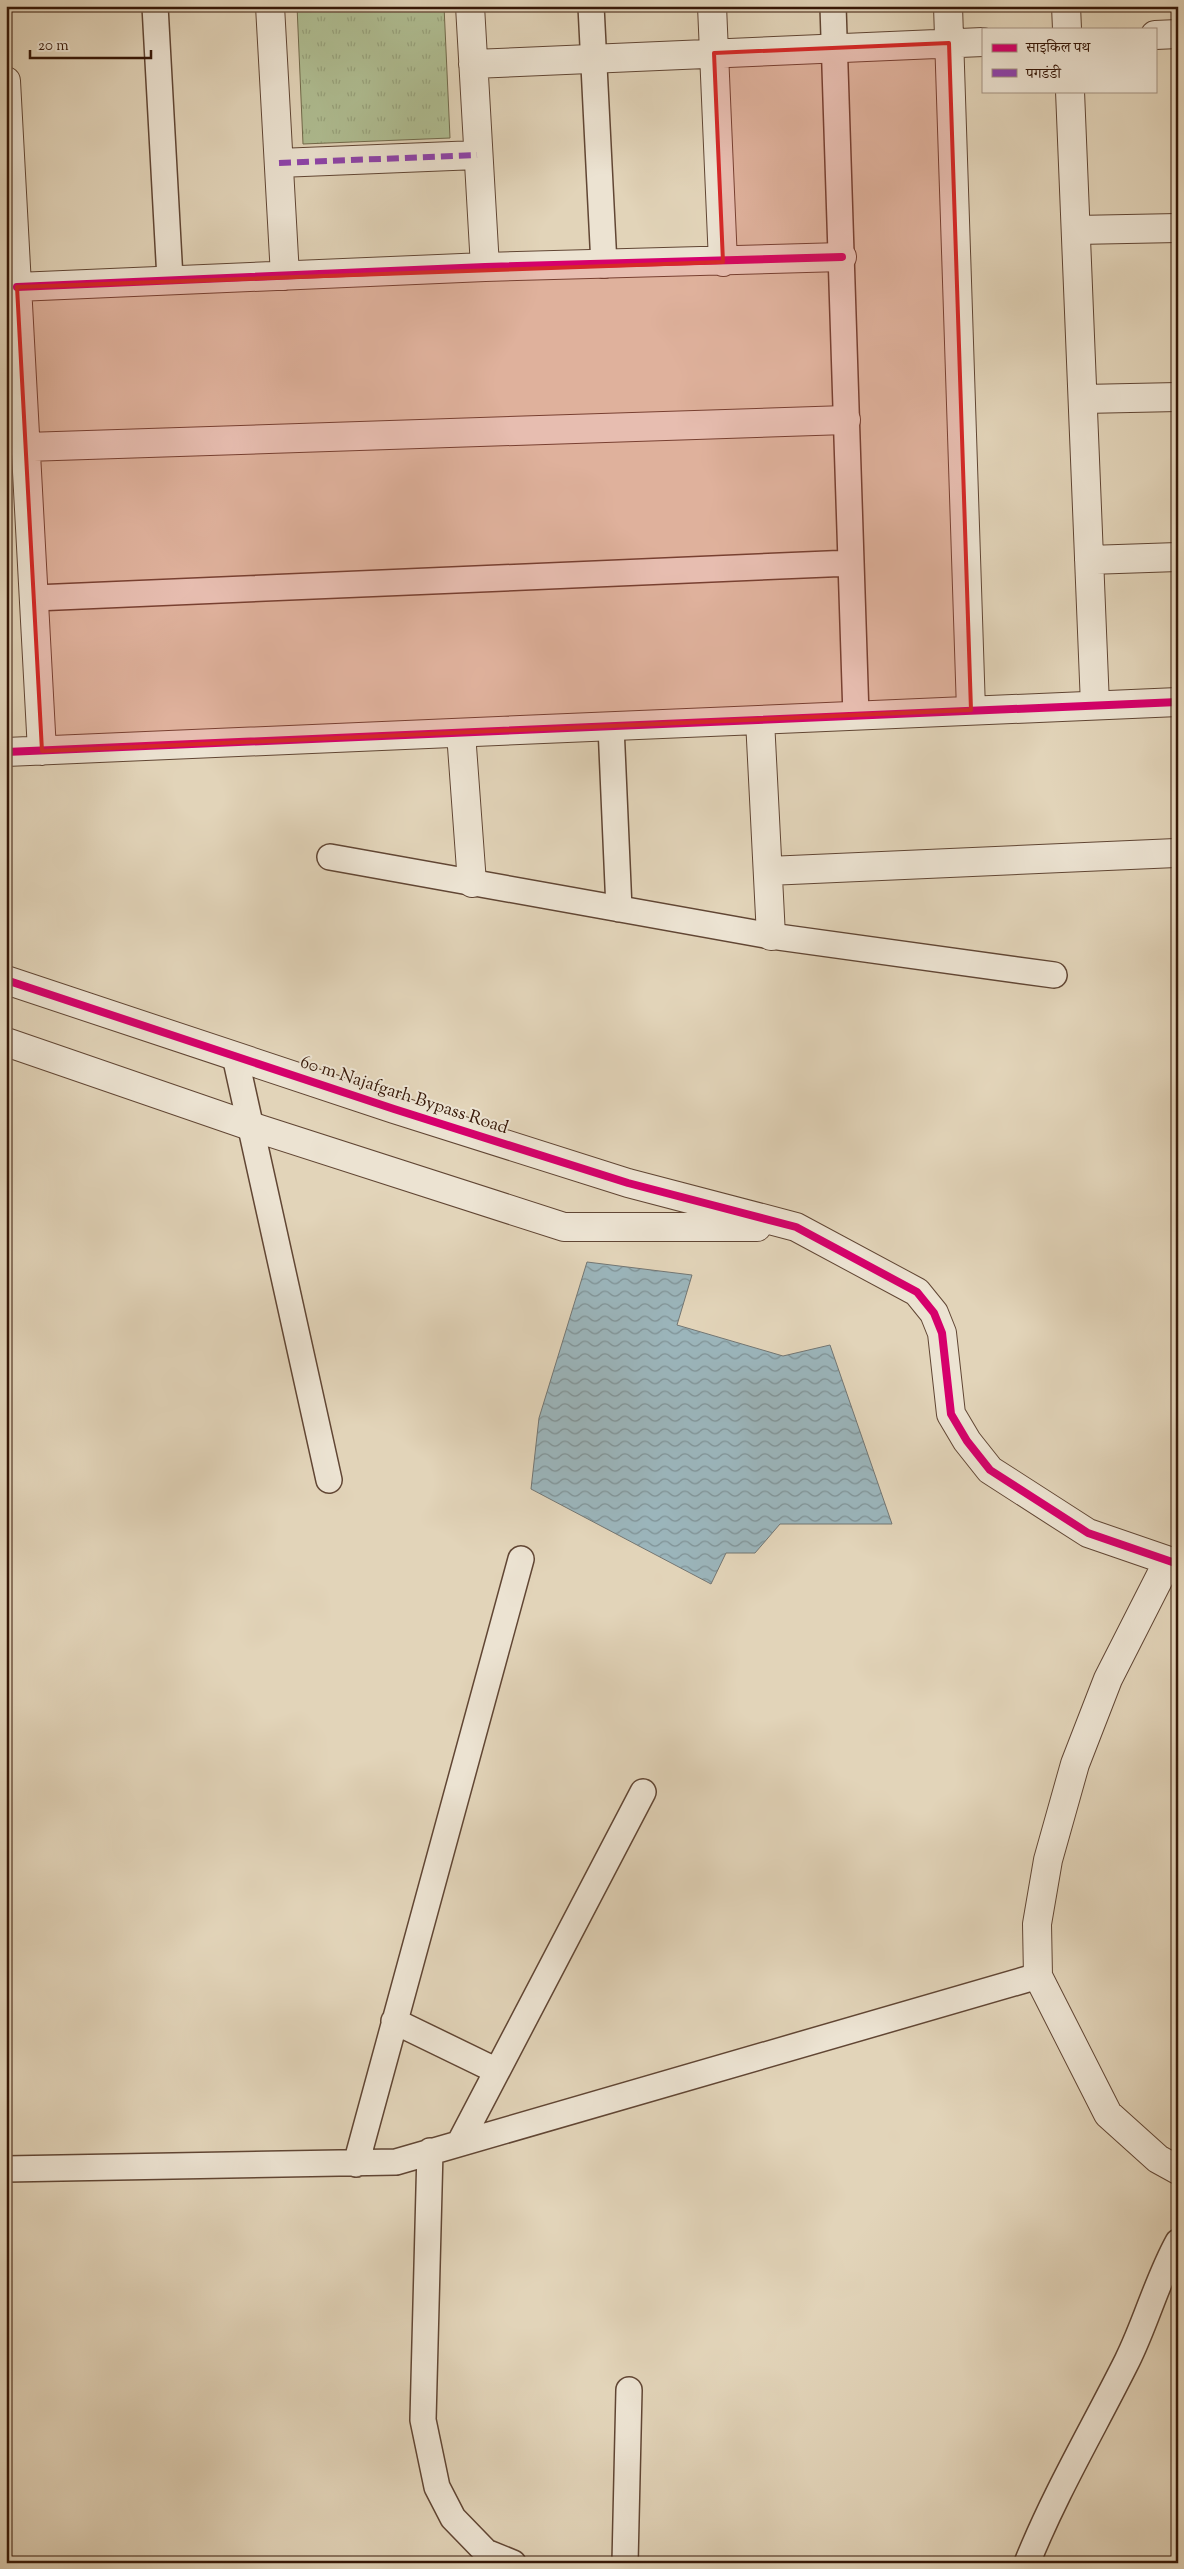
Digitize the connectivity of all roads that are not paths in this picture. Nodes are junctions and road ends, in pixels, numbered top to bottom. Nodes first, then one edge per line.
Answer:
1 (155, 6) edge
2 (270, 6) edge
3 (470, 6) edge
4 (591, 6) edge
5 (712, 6) edge
6 (833, 6) edge
7 (948, 6) edge
8 (1066, 6) edge
9 (1067, 28) edge
10 (1178, 34) edge
11 (1156, 35) edge
12 (982, 42) edge
13 (949, 43) junction
14 (834, 49) junction
15 (714, 53) junction
16 (594, 59) junction
17 (473, 64) junction
18 (6, 82) edge
19 (1070, 92) edge
20 (478, 155) junction
21 (279, 163) junction
22 (1178, 228) edge
23 (1076, 230) junction
24 (842, 257) junction
25 (723, 262) junction
26 (604, 264) junction
27 (485, 267) junction
28 (285, 276) junction
29 (170, 279) junction
30 (18, 287) junction
31 (1178, 397) edge
32 (1083, 399) junction
33 (846, 420) junction
34 (26, 447) junction
35 (1178, 557) edge
36 (1089, 560) junction
37 (851, 563) junction
38 (35, 598) junction
39 (1178, 702) edge
40 (1095, 705) junction
41 (971, 710) junction
42 (856, 716) junction
43 (760, 720) junction
44 (611, 726) junction
45 (461, 732) junction
46 (42, 751) junction
47 (6, 752) edge
48 (1176, 853) dead end
49 (330, 857) dead end
50 (768, 872) junction
51 (472, 883) junction
52 (619, 909) junction
53 (772, 936) junction
54 (1054, 975) dead end
55 (6, 980) edge
56 (6, 1042) edge
57 (235, 1056) junction
58 (250, 1126) junction
59 (796, 1227) junction
60 (329, 1480) dead end
61 (521, 1559) dead end
62 (1173, 1563) edge
63 (643, 1792) dead end
64 (1038, 1976) junction
65 (394, 2021) junction
66 (497, 2071) junction
67 (460, 2142) junction
68 (430, 2151) junction
69 (356, 2164) junction
70 (6, 2169) edge
71 (1178, 2170) edge
72 (1178, 2242) edge
73 (629, 2390) dead end
74 (512, 2563) edge
75 (625, 2563) edge
76 (1026, 2563) edge

1 - 29 lane
2 - 21 street
3 - 17 street
4 - 16 lane
5 - 15 street
6 - 14 lane
7 - 13 street
8 - 9 street
10 - 11 street
12 - 13 street
13 - 14 street
13 - 41 street
14 - 15 street
14 - 24 lane
15 - 16 street
15 - 25 street
16 - 17 street
16 - 26 lane
17 - 20 street
18 - 30 street
19 - 23 street
20 - 21 street
20 - 27 street
21 - 28 street
22 - 23 street
23 - 32 street
24 - 25 street
24 - 33 lane
25 - 26 street
26 - 27 street
27 - 28 street
28 - 29 street
29 - 30 street
30 - 34 street
31 - 32 street
32 - 36 street
33 - 34 street
33 - 37 lane
34 - 38 street
35 - 36 street
36 - 40 street
37 - 38 lane
37 - 42 lane
38 - 46 street
39 - 40 street
40 - 41 street
41 - 42 street
42 - 43 street
43 - 44 street
43 - 50 street
44 - 45 street
44 - 52 lane
45 - 46 street
45 - 51 street
46 - 47 street
48 - 50 street
49 - 51 lane
50 - 53 street
51 - 52 lane
52 - 53 lane
53 - 54 lane
55 - 57 street, 60 m Najafgarh Bypass Road
56 - 58 street
57 - 58 lane
57 - 59 street, 60 m Najafgarh Bypass Road
58 - 59 street
58 - 60 lane
59 - 62 street
61 - 65 lane
62 - 64 street
63 - 66 lane
64 - 67 lane
64 - 71 street
65 - 66 lane
65 - 69 lane
66 - 67 lane
67 - 68 lane
68 - 69 lane
68 - 74 lane
69 - 70 lane
72 - 76 lane
73 - 75 lane

